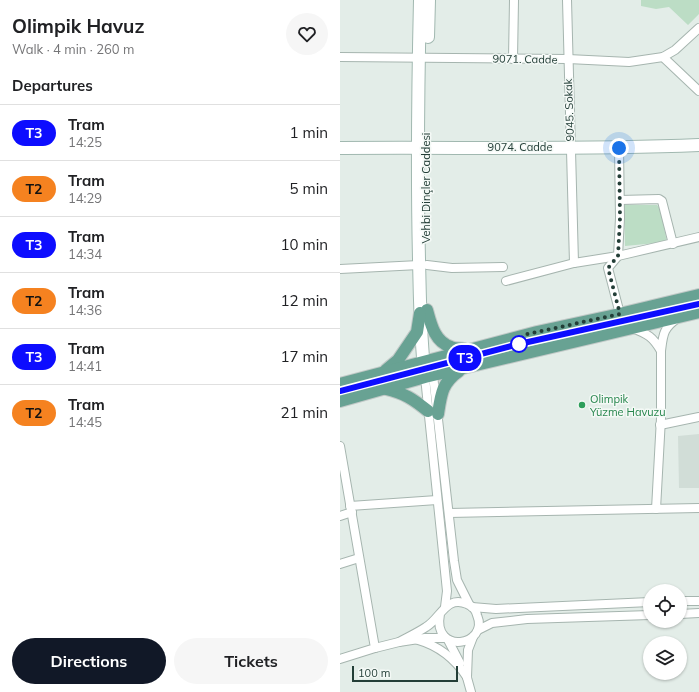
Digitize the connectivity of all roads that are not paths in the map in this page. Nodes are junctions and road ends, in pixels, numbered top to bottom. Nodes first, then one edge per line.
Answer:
1 (420, 0) edge
2 (429, 0) edge
3 (514, 0) edge
4 (567, 0) edge
5 (699, 28) edge
6 (340, 57) edge
7 (662, 57) junction
8 (423, 58) junction
9 (514, 59) junction
10 (568, 59) junction
11 (699, 90) edge
12 (699, 145) edge
13 (422, 147) junction
14 (340, 148) edge
15 (570, 148) junction
16 (619, 148) junction
17 (620, 200) junction
18 (699, 237) edge
19 (673, 244) junction
20 (618, 256) junction
21 (574, 263) junction
22 (423, 265) junction
23 (503, 267) dead end
24 (340, 269) edge
25 (506, 281) dead end
26 (699, 295) edge
27 (424, 312) junction
28 (699, 312) edge
29 (620, 314) junction
30 (679, 317) junction
31 (631, 328) junction
32 (468, 349) junction
33 (661, 351) junction
34 (427, 361) junction
35 (463, 368) junction
36 (384, 372) junction
37 (429, 376) junction
38 (340, 384) edge
39 (384, 389) junction
40 (340, 402) edge
41 (433, 412) junction
42 (699, 417) edge
43 (660, 425) junction
44 (340, 446) edge
45 (344, 491) edge
46 (438, 500) junction
47 (699, 508) edge
48 (351, 509) junction
49 (656, 509) junction
50 (449, 513) junction
51 (340, 516) edge
52 (359, 558) junction
53 (340, 564) edge
54 (699, 600) edge
55 (687, 601) edge
56 (643, 602) edge
57 (470, 606) junction
58 (510, 608) junction
59 (442, 611) junction
60 (699, 613) edge
61 (687, 614) edge
62 (643, 615) edge
63 (511, 620) junction
64 (476, 633) junction
65 (416, 639) junction
66 (447, 639) junction
67 (399, 642) junction
68 (375, 648) junction
69 (340, 658) edge
70 (467, 677) junction
71 (471, 692) edge

1 - 8 street
2 - 8 street
3 - 9 street
4 - 10 street, 9045. Sokak
5 - 7 street, 9071. Cadde
6 - 8 street, 9071. Cadde
7 - 10 street, 9071. Cadde
7 - 11 street
8 - 9 street, 9071. Cadde
8 - 13 street
9 - 10 street, 9071. Cadde
10 - 15 street, 9045. Sokak
12 - 16 street, 9074. Cadde
13 - 14 street, 9074. Cadde
13 - 15 street, 9074. Cadde
13 - 22 street
15 - 16 street, 9074. Cadde
15 - 21 street, 9045. Sokak
16 - 17 street
17 - 19 street
17 - 20 street
18 - 19 street
19 - 20 street
20 - 21 street
20 - 29 street
21 - 25 street
22 - 23 street
22 - 24 street
22 - 27 street
26 - 29 main road
27 - 32 main road
27 - 34 street
27 - 36 main road
28 - 30 main road
29 - 32 main road
30 - 31 main road
30 - 33 street
31 - 33 street
31 - 35 main road
32 - 34 main road
33 - 43 street
34 - 36 main road
34 - 37 street
35 - 37 main road
35 - 41 main road
36 - 38 main road
37 - 39 main road
37 - 41 street
39 - 40 main road
39 - 41 main road
41 - 46 street
41 - 50 street
42 - 43 street
43 - 49 street
44 - 45 street
45 - 48 street
46 - 48 street
46 - 59 street
47 - 49 street
48 - 51 street
48 - 52 street
49 - 50 street
50 - 57 street
52 - 53 street
52 - 68 street
54 - 55 street
56 - 58 street
57 - 58 street
57 - 59 street
57 - 64 street
58 - 63 street
59 - 66 street
59 - 67 street
60 - 61 street
62 - 63 street
63 - 64 street
64 - 66 street
64 - 70 street
65 - 66 street
65 - 67 street
65 - 70 street
66 - 70 street
67 - 68 street
68 - 69 street
70 - 71 street

